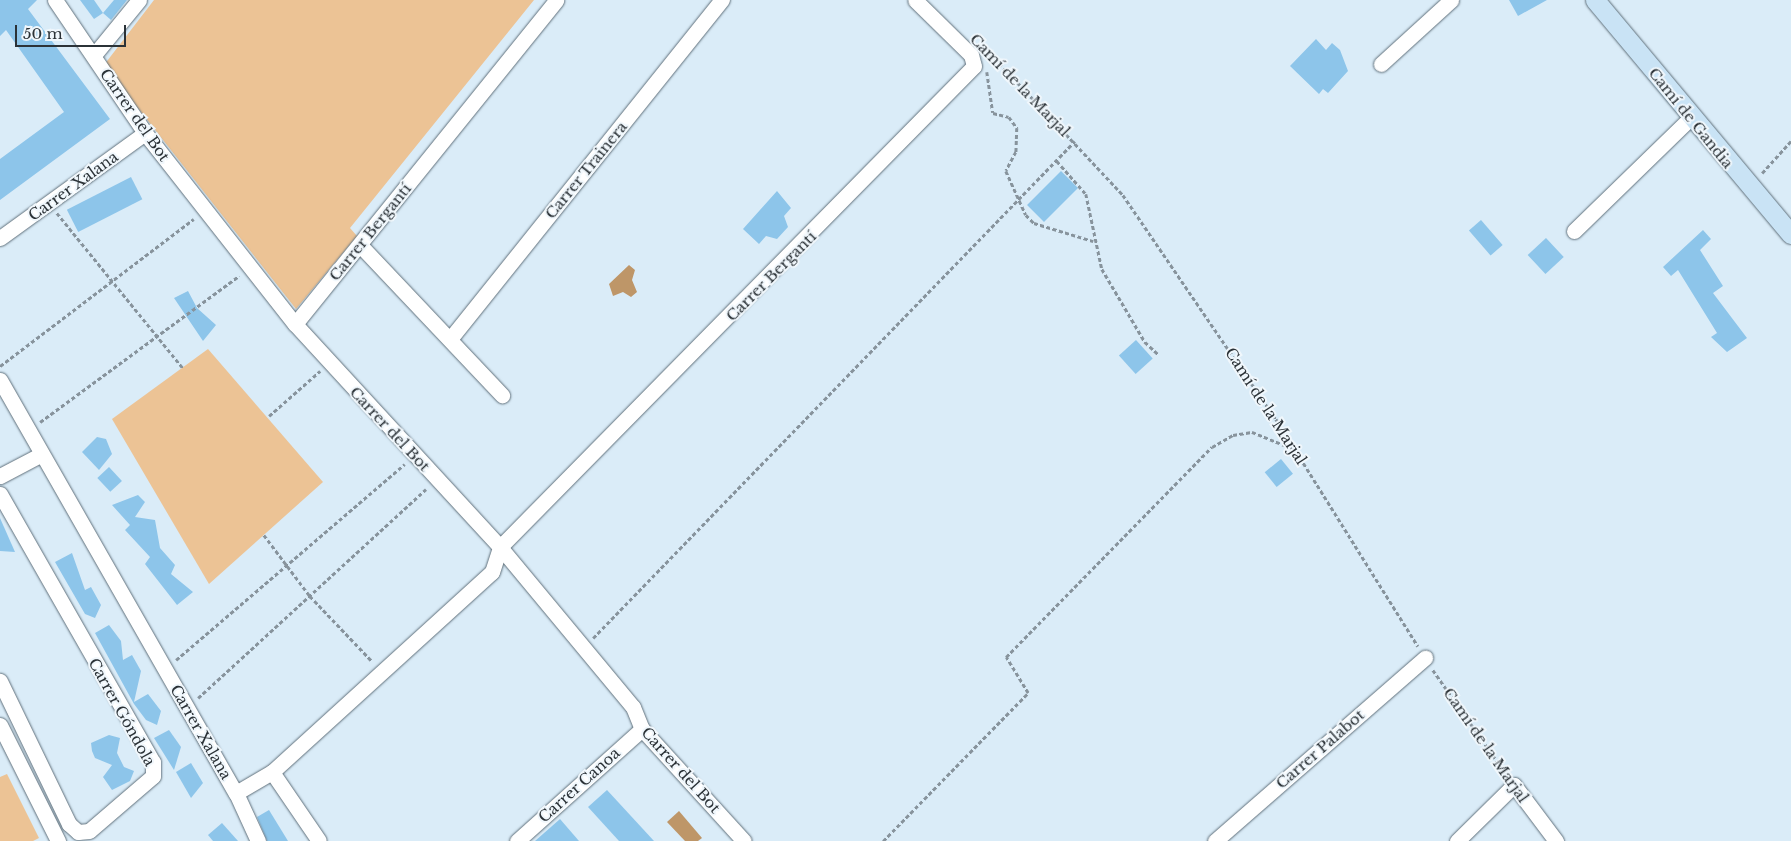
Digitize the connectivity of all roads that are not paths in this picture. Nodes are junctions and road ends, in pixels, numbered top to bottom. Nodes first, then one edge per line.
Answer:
1 (56, 0) edge
2 (139, 0) edge
3 (556, 0) edge
4 (722, 0) edge
5 (914, 0) edge
6 (1451, 0) edge
7 (1596, 0) edge
8 (94, 55) junction
9 (1381, 64) dead end
10 (1690, 118) junction
11 (146, 133) junction
12 (1574, 231) dead end
13 (1791, 234) edge
14 (0, 238) edge
15 (360, 245) junction
16 (295, 324) junction
17 (450, 339) junction
18 (0, 380) edge
19 (502, 395) dead end
20 (42, 454) junction
21 (0, 476) edge
22 (0, 494) edge
23 (500, 547) junction
24 (1425, 658) road end
25 (0, 681) edge
26 (0, 725) edge
27 (642, 729) junction
28 (272, 772) junction
29 (236, 793) junction
30 (54, 839) edge
31 (258, 841) edge
32 (319, 841) edge
33 (517, 841) edge
34 (744, 841) edge
35 (1215, 841) edge
36 (1457, 841) edge
37 (1556, 841) edge

1 - 8 street, Carrer del Bot
2 - 8 street
3 - 15 street, Carrer Bergantí
4 - 17 street, Carrer Trainera
5 - 23 street, Carrer Bergantí
6 - 9 street
7 - 10 main road, Camí de Gandia
8 - 11 street, Carrer del Bot
10 - 12 street
10 - 13 main road, Camí de Gandia
11 - 14 street, Carrer Xalana
11 - 16 street, Carrer del Bot
15 - 16 street, Carrer Bergantí
15 - 17 street
16 - 23 street, Carrer del Bot
17 - 19 street
18 - 20 street, Carrer Xalana
20 - 21 street
20 - 29 street, Carrer Xalana
22 - 25 street, Carrer Góndola
23 - 27 street, Carrer del Bot
23 - 28 street, Carrer Xalana
24 - 35 street, Carrer Palabot
26 - 30 street
27 - 33 street, Carrer Canoa
27 - 34 street, Carrer del Bot
28 - 29 street, Carrer Xalana
28 - 32 street
29 - 31 street
36 - 37 street, Camí de la Marjal

